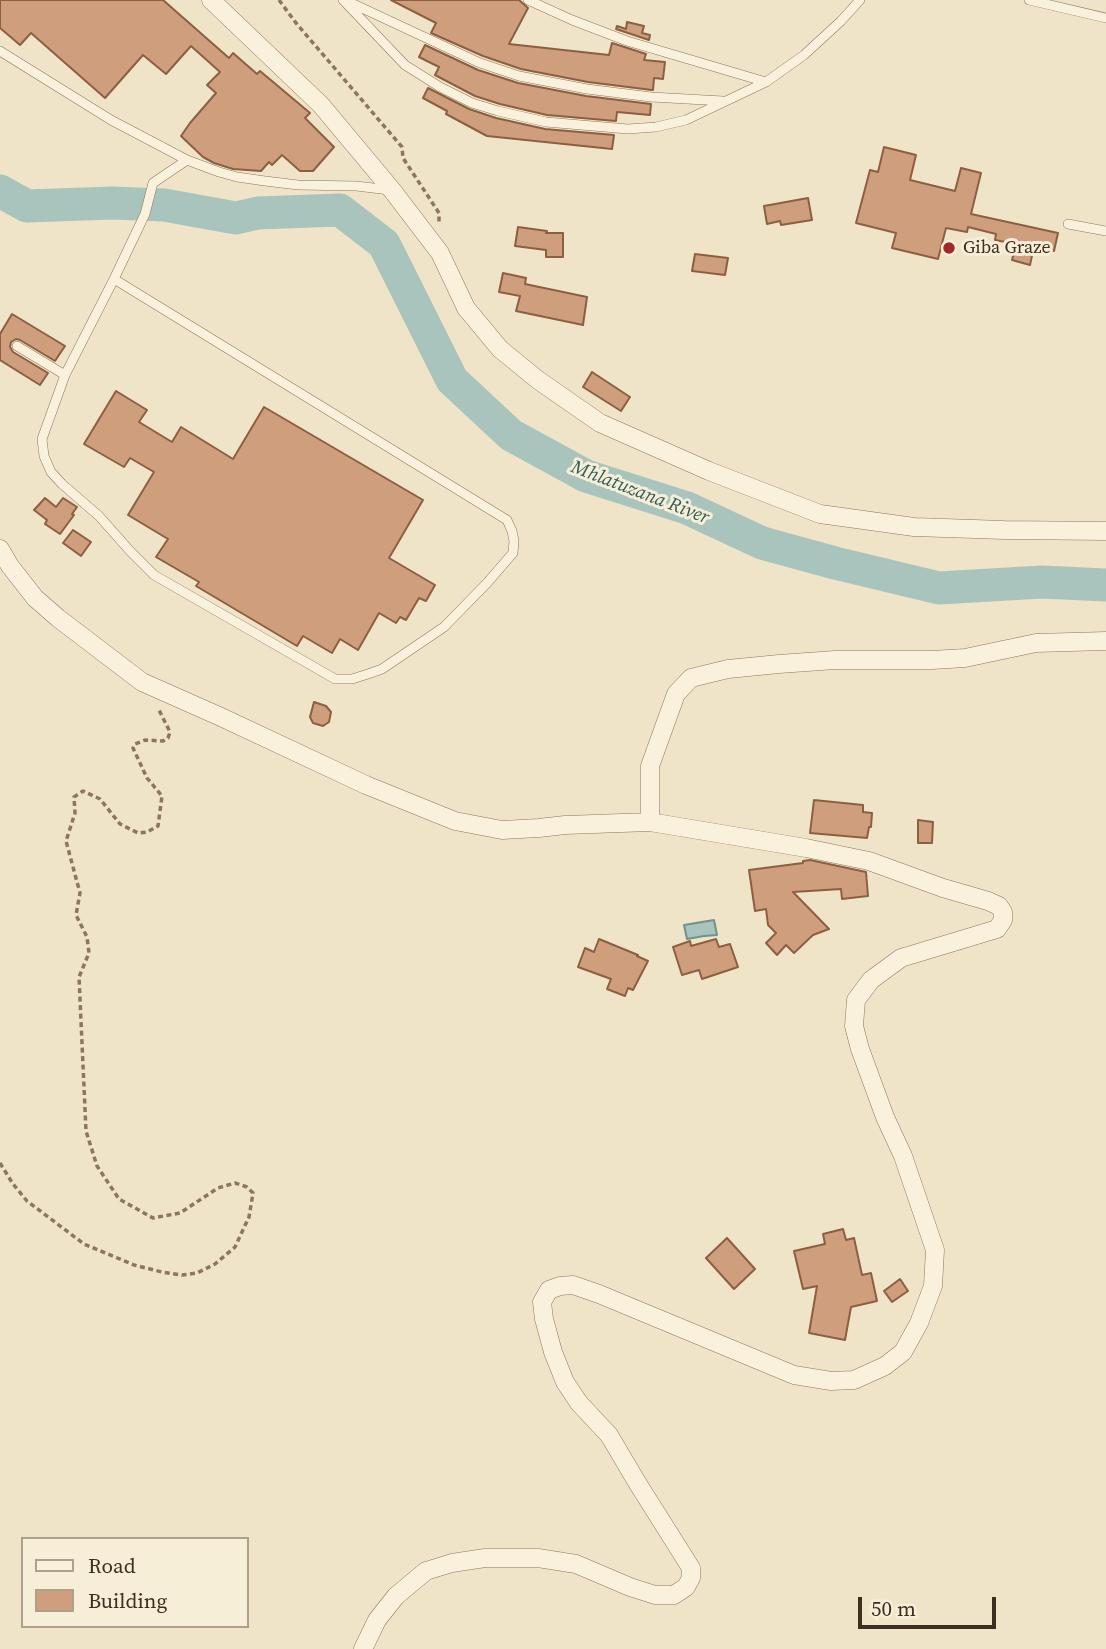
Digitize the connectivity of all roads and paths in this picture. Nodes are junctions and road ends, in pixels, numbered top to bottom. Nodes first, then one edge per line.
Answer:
1 (211, 0) edge
2 (279, 0) edge
3 (344, 0) edge
4 (528, 0) edge
5 (860, 0) edge
6 (1029, 0) edge
7 (1106, 18) edge
8 (0, 51) edge
9 (766, 82) junction
10 (724, 102) junction
11 (187, 159) junction
12 (391, 190) junction
13 (1068, 224) dead end
14 (1106, 231) edge
15 (440, 253) junction
16 (114, 279) junction
17 (17, 346) dead end
18 (65, 375) junction
19 (1106, 531) edge
20 (0, 549) edge
21 (1106, 641) edge
22 (142, 682) junction
23 (650, 822) junction
24 (0, 1163) edge
25 (363, 1649) edge

1 - 12 street
2 - 15 path
3 - 10 lane
3 - 10 lane
4 - 9 lane
5 - 9 lane
6 - 7 lane
8 - 11 lane
9 - 10 lane
11 - 12 lane
11 - 16 lane
12 - 15 street
13 - 14 lane
15 - 19 street
16 - 18 lane
16 - 18 lane
17 - 18 lane
20 - 22 street
21 - 23 street
22 - 23 street
22 - 24 path
23 - 25 street

